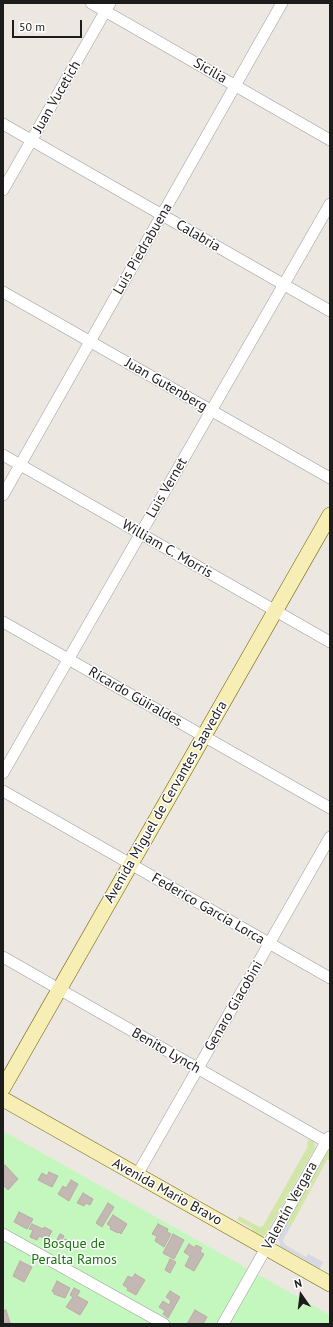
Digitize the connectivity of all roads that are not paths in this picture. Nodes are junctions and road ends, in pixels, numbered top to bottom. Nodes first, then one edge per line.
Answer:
1 (91, 3) edge
2 (282, 3) edge
3 (108, 7) edge
4 (235, 86) junction
5 (3, 124) edge
6 (330, 140) edge
7 (32, 141) junction
8 (3, 190) edge
9 (330, 204) edge
10 (162, 215) junction
11 (284, 285) junction
12 (3, 292) edge
13 (330, 311) edge
14 (90, 342) junction
15 (211, 411) junction
16 (3, 455) edge
17 (20, 465) junction
18 (330, 478) edge
19 (3, 495) edge
20 (330, 515) edge
21 (141, 534) junction
22 (275, 611) junction
23 (3, 622) edge
24 (330, 642) edge
25 (68, 659) junction
26 (204, 736) junction
27 (3, 773) edge
28 (3, 791) edge
29 (330, 808) edge
30 (330, 838) edge
31 (131, 864) junction
32 (269, 944) junction
33 (3, 957) edge
34 (330, 978) edge
35 (59, 990) junction
36 (198, 1069) junction
37 (3, 1088) edge
38 (3, 1099) edge
39 (3, 1110) edge
40 (329, 1140) edge
41 (137, 1175) junction
42 (3, 1234) edge
43 (264, 1252) junction
44 (330, 1284) edge
45 (330, 1295) edge
46 (164, 1324) edge
47 (223, 1324) edge

1 - 3 street, Sicilia
2 - 4 street, Luis Piedrabuena
3 - 4 street, Sicilia
3 - 7 street, Juan Vucetich
4 - 6 street, Sicilia
4 - 10 street, Luis Piedrabuena
5 - 7 street, Calabria
7 - 8 street, Juan Vucetich
7 - 10 street, Calabria
9 - 11 street, Luis Vernet
10 - 11 street, Calabria
10 - 14 street, Luis Piedrabuena
11 - 13 street, Calabria
11 - 15 street, Luis Vernet
12 - 14 street, Juan Gutenberg
14 - 15 street, Juan Gutenberg
14 - 17 street, Luis Piedrabuena
15 - 18 street, Juan Gutenberg
15 - 21 street, Luis Vernet
16 - 17 street, William C. Morris
17 - 19 street, Luis Piedrabuena
17 - 21 street, William C. Morris
20 - 22 main road, Avenida Miguel de Cervantes Saavedra
21 - 22 street, William C. Morris
21 - 25 street, Luis Vernet
22 - 24 street, William C. Morris
22 - 26 main road, Avenida Miguel de Cervantes Saavedra
23 - 25 street, Ricardo Güiraldes
25 - 26 street, Ricardo Güiraldes
25 - 27 street, Luis Vernet
26 - 29 street, Ricardo Güiraldes
26 - 31 main road, Avenida Miguel de Cervantes Saavedra
28 - 31 street, Federico García Lorca
30 - 32 street, Genaro Giacobini
31 - 32 street, Federico García Lorca
31 - 35 main road, Avenida Miguel de Cervantes Saavedra
32 - 34 street, Federico García Lorca
32 - 36 street, Genaro Giacobini
33 - 35 street, Benito Lynch
35 - 36 street, Benito Lynch
35 - 37 main road, Avenida Miguel de Cervantes Saavedra
36 - 40 street, Benito Lynch
36 - 41 street, Genaro Giacobini
38 - 41 main road, Avenida Mario Bravo
39 - 43 main road, Avenida Mario Bravo
40 - 43 street, Valentín Vergara
41 - 43 main road, Avenida Mario Bravo
42 - 46 street
43 - 44 main road, Avenida Mario Bravo
43 - 45 main road, Avenida Mario Bravo
43 - 47 street, Valentín Vergara

